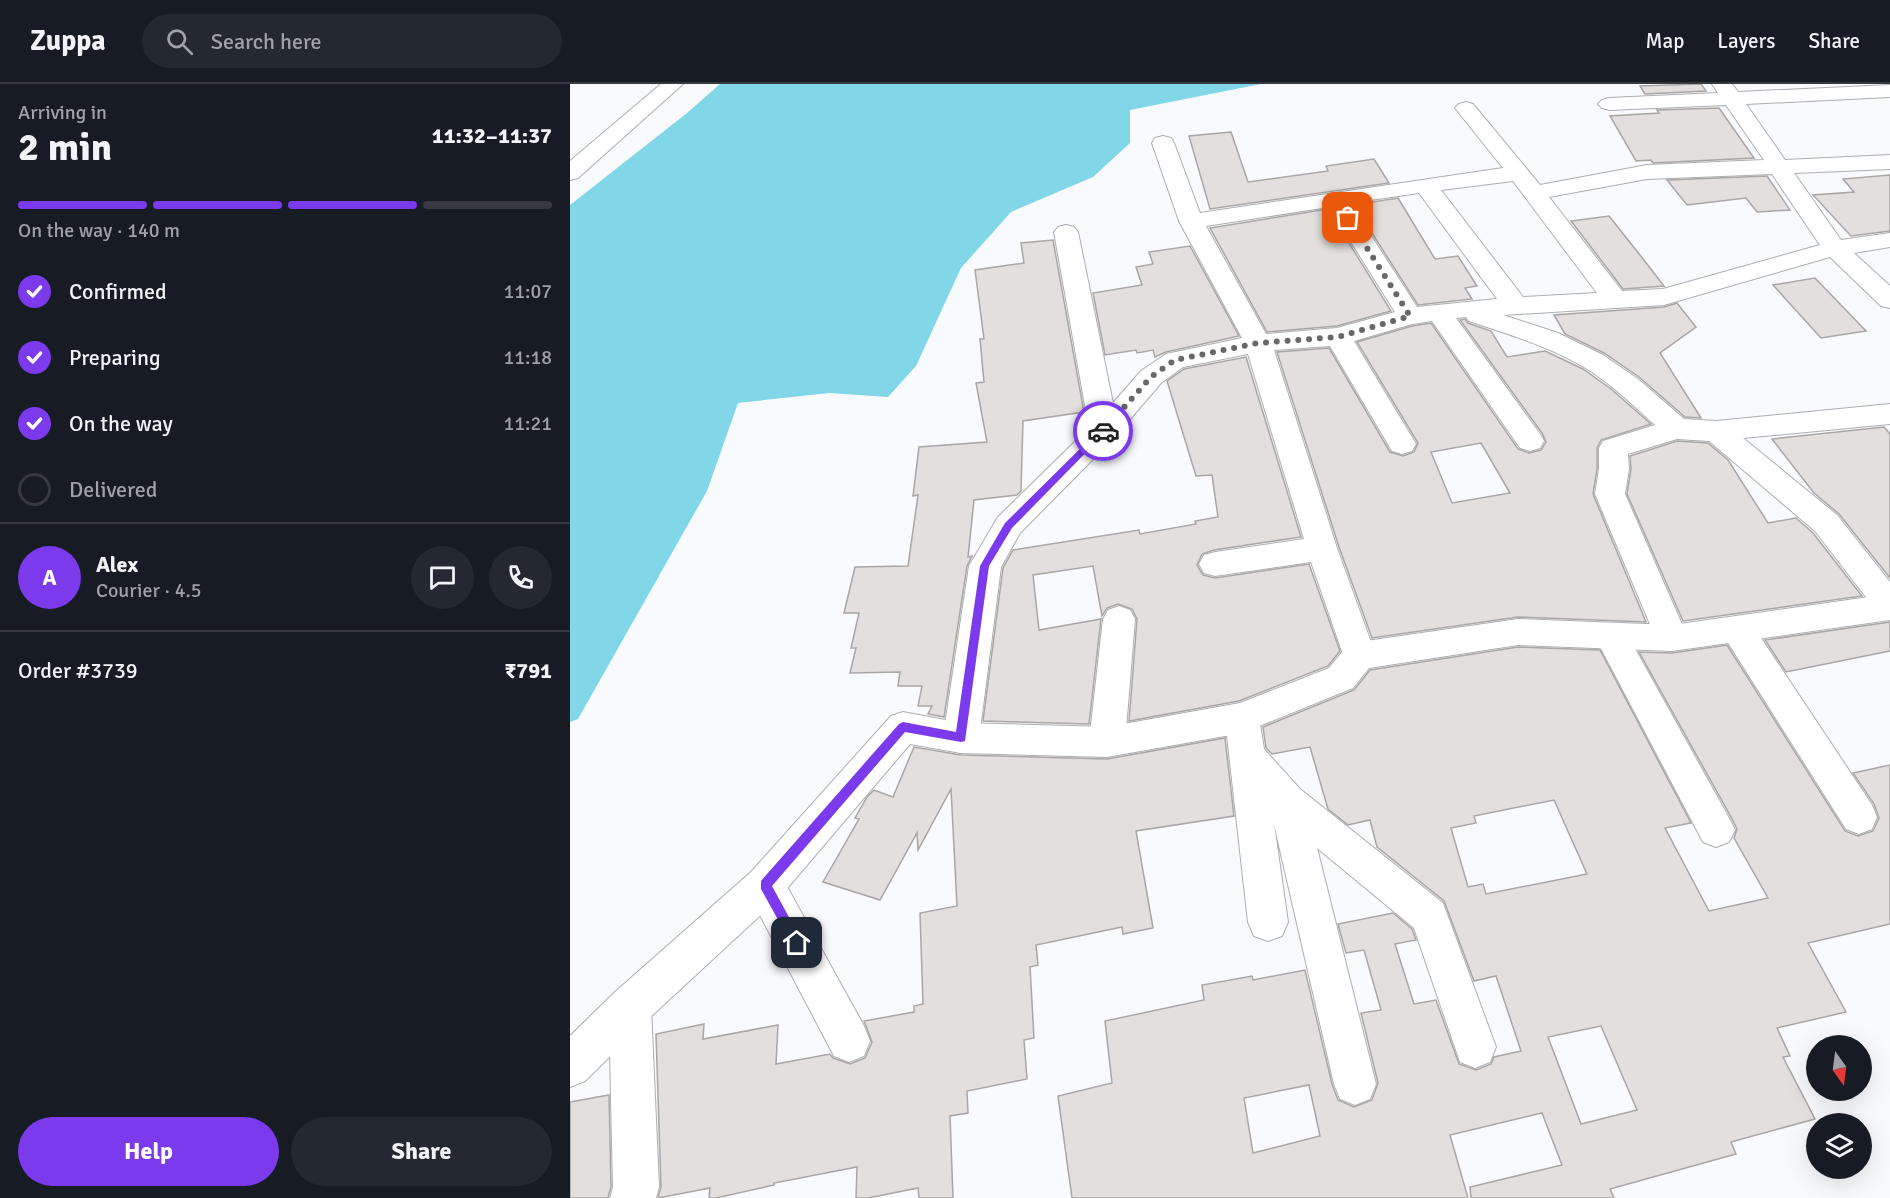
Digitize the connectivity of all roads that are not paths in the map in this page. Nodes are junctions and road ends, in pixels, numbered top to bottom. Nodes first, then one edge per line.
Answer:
1 (673, 84) edge
2 (1727, 91) edge
3 (1890, 91) edge
4 (1609, 104) dead end
5 (1466, 108) dead end
6 (1163, 143) dead end
7 (1890, 162) edge
8 (1779, 167) junction
9 (570, 173) edge
10 (1519, 173) junction
11 (1425, 185) junction
12 (1534, 193) junction
13 (1335, 198) junction
14 (1191, 221) junction
15 (1065, 232) dead end
16 (1890, 240) edge
17 (1835, 248) junction
18 (1615, 300) junction
19 (1890, 300) edge
20 (1516, 306) junction
21 (1450, 311) junction
22 (1410, 316) junction
23 (1338, 337) junction
24 (1258, 343) junction
25 (1890, 414) edge
26 (1677, 429) junction
27 (1104, 430) junction
28 (1716, 431) junction
29 (1530, 441) dead end
30 (1402, 444) dead end
31 (1322, 548) junction
32 (1215, 564) dead end
33 (1890, 606) edge
34 (1119, 619) dead end
35 (1737, 629) junction
36 (1611, 637) junction
37 (1672, 638) junction
38 (1359, 656) junction
39 (1242, 718) junction
40 (961, 738) junction
41 (1107, 742) junction
42 (1247, 756) junction
43 (1287, 801) junction
44 (1859, 817) dead end
45 (1716, 830) dead end
46 (765, 885) junction
47 (1268, 922) dead end
48 (630, 1007) junction
49 (849, 1041) dead end
50 (1475, 1047) dead end
51 (570, 1066) edge
52 (1355, 1084) dead end
53 (633, 1198) edge

1 - 9 street
2 - 3 street
2 - 4 street
2 - 8 street
5 - 10 street
6 - 14 street
7 - 8 street
8 - 12 street
8 - 17 street
10 - 11 street
10 - 12 street
11 - 13 street
11 - 20 street
12 - 18 street
13 - 14 street
13 - 22 street
14 - 24 street
15 - 27 street
16 - 17 street
17 - 18 street
17 - 19 street
18 - 20 street
20 - 21 street
21 - 22 street
21 - 26 street
21 - 29 street
22 - 23 street
23 - 24 street
23 - 30 street
24 - 27 street
24 - 31 street
25 - 28 street
26 - 28 street
26 - 37 street
27 - 40 street
28 - 33 street
31 - 32 street
31 - 38 street
33 - 35 street
34 - 41 street
35 - 37 street
35 - 44 street
36 - 37 street
36 - 38 street
36 - 45 street
38 - 39 street
39 - 41 street
39 - 42 street
40 - 41 street
40 - 46 street
42 - 43 street
42 - 47 street
43 - 50 street
43 - 52 street
46 - 48 street
46 - 49 street
48 - 51 street
48 - 53 street

